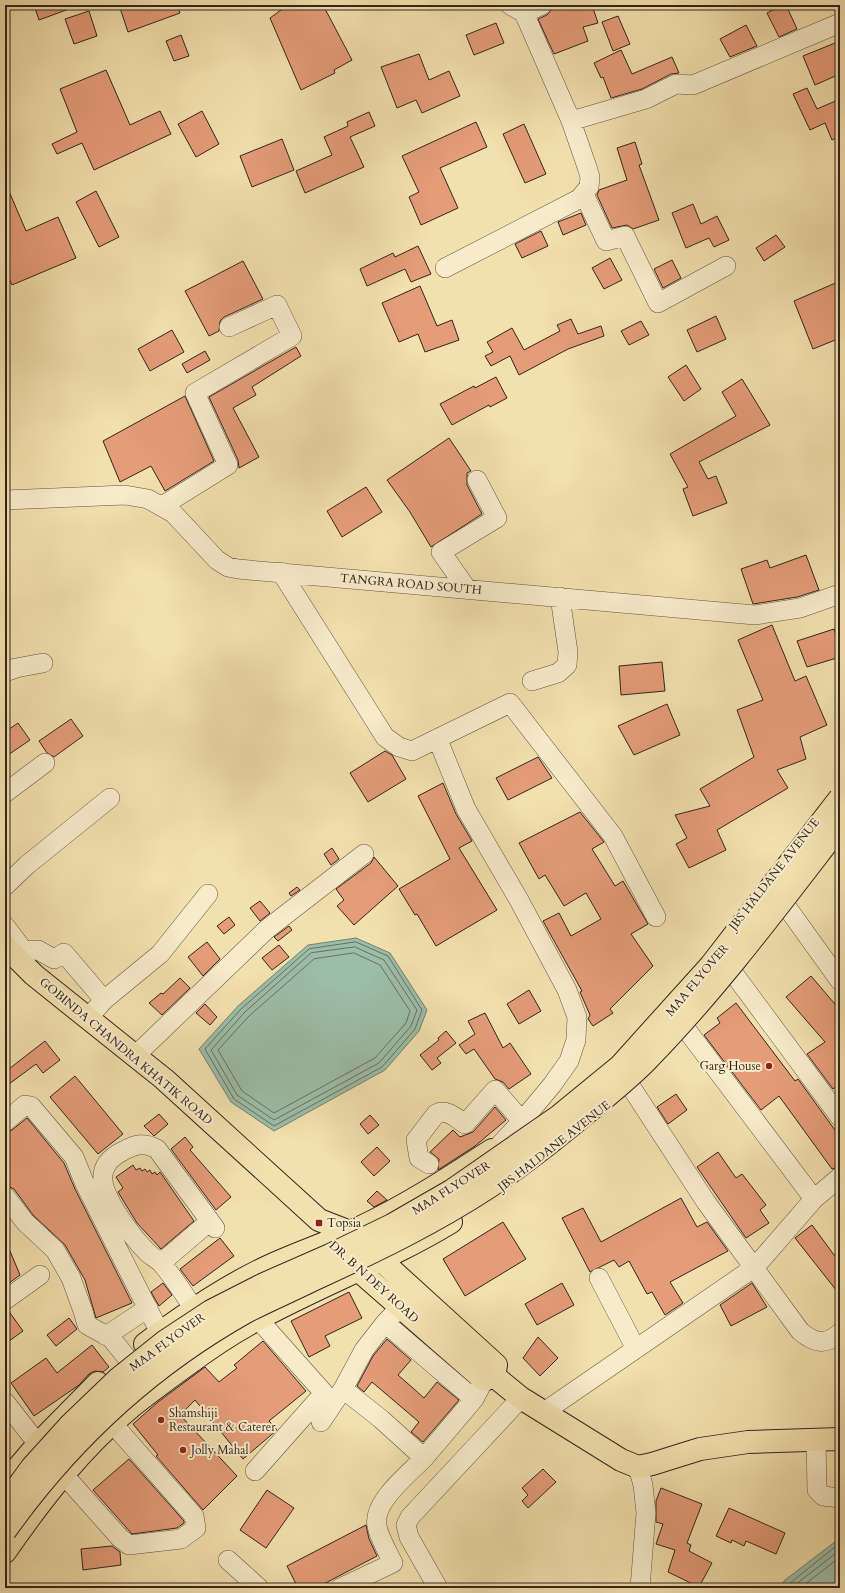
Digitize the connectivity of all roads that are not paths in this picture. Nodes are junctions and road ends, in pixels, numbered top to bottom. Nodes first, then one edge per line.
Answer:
1 (542, 5) edge
2 (517, 9) edge
3 (840, 23) edge
4 (570, 121) junction
5 (584, 194) junction
6 (726, 266) dead end
7 (445, 268) dead end
8 (230, 327) dead end
9 (477, 480) dead end
10 (5, 500) edge
11 (162, 506) junction
12 (281, 572) junction
13 (467, 589) junction
14 (840, 594) edge
15 (560, 597) junction
16 (43, 663) dead end
17 (5, 672) edge
18 (532, 681) dead end
19 (438, 740) junction
20 (45, 763) dead end
21 (840, 791) edge
22 (5, 793) edge
23 (110, 798) dead end
24 (840, 798) edge
25 (840, 826) edge
26 (840, 837) edge
27 (364, 854) dead end
28 (5, 886) edge
29 (208, 894) dead end
30 (786, 906) junction
31 (656, 917) dead end
32 (5, 926) edge
33 (5, 946) edge
34 (734, 974) junction
35 (840, 981) edge
36 (104, 1000) junction
37 (88, 1018) junction
38 (686, 1029) junction
39 (135, 1056) junction
40 (629, 1084) junction
41 (840, 1117) edge
42 (5, 1122) edge
43 (522, 1122) junction
44 (497, 1148) junction
45 (429, 1164) dead end
46 (840, 1177) edge
47 (5, 1196) edge
48 (814, 1199) junction
49 (319, 1220) junction
50 (350, 1232) junction
51 (327, 1242) junction
52 (381, 1260) junction
53 (161, 1263) junction
54 (755, 1267) junction
55 (359, 1271) junction
56 (40, 1275) dead end
57 (599, 1278) dead end
58 (415, 1292) junction
59 (5, 1300) edge
60 (400, 1307) junction
61 (148, 1308) junction
62 (194, 1309) junction
63 (258, 1319) junction
64 (385, 1323) junction
65 (160, 1333) junction
66 (840, 1333) edge
67 (106, 1336) junction
68 (636, 1349) junction
69 (127, 1358) junction
70 (489, 1378) junction
71 (343, 1389) junction
72 (521, 1398) junction
73 (474, 1399) junction
74 (5, 1402) edge
75 (544, 1412) junction
76 (321, 1422) dead end
77 (113, 1424) junction
78 (840, 1439) edge
79 (816, 1440) junction
80 (38, 1444) junction
81 (424, 1458) junction
82 (638, 1467) junction
83 (255, 1471) dead end
84 (64, 1475) junction
85 (5, 1483) edge
86 (840, 1498) edge
87 (5, 1504) edge
88 (5, 1531) edge
89 (5, 1552) edge
90 (228, 1560) dead end
91 (259, 1588) edge
92 (340, 1588) edge
93 (438, 1588) edge
94 (640, 1588) edge

1 - 2 street
2 - 4 street
3 - 4 street
4 - 5 street
5 - 6 street
5 - 7 street
8 - 11 street
9 - 13 street
10 - 11 street, TANGRA ROAD SOUTH
11 - 12 street, TANGRA ROAD SOUTH
12 - 13 street, TANGRA ROAD SOUTH
12 - 19 street
13 - 15 street, TANGRA ROAD SOUTH
14 - 15 street, TANGRA ROAD SOUTH
15 - 18 street
16 - 17 street
19 - 31 street
19 - 43 street
20 - 22 street
21 - 44 main road, JBS HALDANE AVENUE
23 - 28 street
24 - 87 main road, MAA FLYOVER, bridge
25 - 88 main road, MAA FLYOVER, bridge
26 - 30 main road, JBS HALDANE AVENUE
27 - 39 street
29 - 36 street
30 - 34 main road, JBS HALDANE AVENUE
30 - 35 street
32 - 36 street
33 - 37 main road, GOBINDA CHANDRA KHATIK ROAD
34 - 38 main road, JBS HALDANE AVENUE
34 - 41 street
36 - 37 street
37 - 39 main road, GOBINDA CHANDRA KHATIK ROAD
38 - 40 main road, JBS HALDANE AVENUE
38 - 48 street
39 - 49 main road, GOBINDA CHANDRA KHATIK ROAD
40 - 52 main road, JBS HALDANE AVENUE
40 - 54 street
42 - 61 street
43 - 44 street
43 - 45 street
44 - 50 main road, JBS HALDANE AVENUE
46 - 48 street
47 - 67 street
48 - 54 street
49 - 50 main road, DR. B N DEY ROAD
49 - 51 main road, DR. B N DEY ROAD
50 - 51 main road, JBS HALDANE AVENUE
50 - 52 main road, DR. B N DEY ROAD
51 - 55 main road, DR. B N DEY ROAD
51 - 62 main road, JBS HALDANE AVENUE
52 - 55 main road, JBS HALDANE AVENUE
52 - 58 main road, DR. B N DEY ROAD
53 - 53 street
53 - 62 street
54 - 66 street
54 - 68 street
55 - 60 main road, DR. B N DEY ROAD
55 - 63 main road, JBS HALDANE AVENUE
56 - 59 street
57 - 68 street
58 - 60 street
58 - 70 main road, DR. B N DEY ROAD
60 - 64 street
60 - 70 main road, DR. B N DEY ROAD
61 - 65 street
61 - 67 street
62 - 65 main road, JBS HALDANE AVENUE
63 - 77 main road, JBS HALDANE AVENUE
63 - 83 street
64 - 71 street
64 - 73 street
65 - 69 main road, JBS HALDANE AVENUE
67 - 69 street
68 - 75 street
69 - 80 main road, JBS HALDANE AVENUE
70 - 72 main road, DR. B N DEY ROAD
70 - 73 street
71 - 76 street
71 - 81 street
72 - 75 main road, DR. B N DEY ROAD
72 - 93 street
73 - 81 street
74 - 80 street
75 - 82 main road, DR. B N DEY ROAD
77 - 84 main road, JBS HALDANE AVENUE
77 - 84 street
78 - 79 main road
79 - 82 main road
79 - 86 street
80 - 85 main road, JBS HALDANE AVENUE
81 - 92 street
82 - 94 street
84 - 89 main road, JBS HALDANE AVENUE
90 - 91 street

